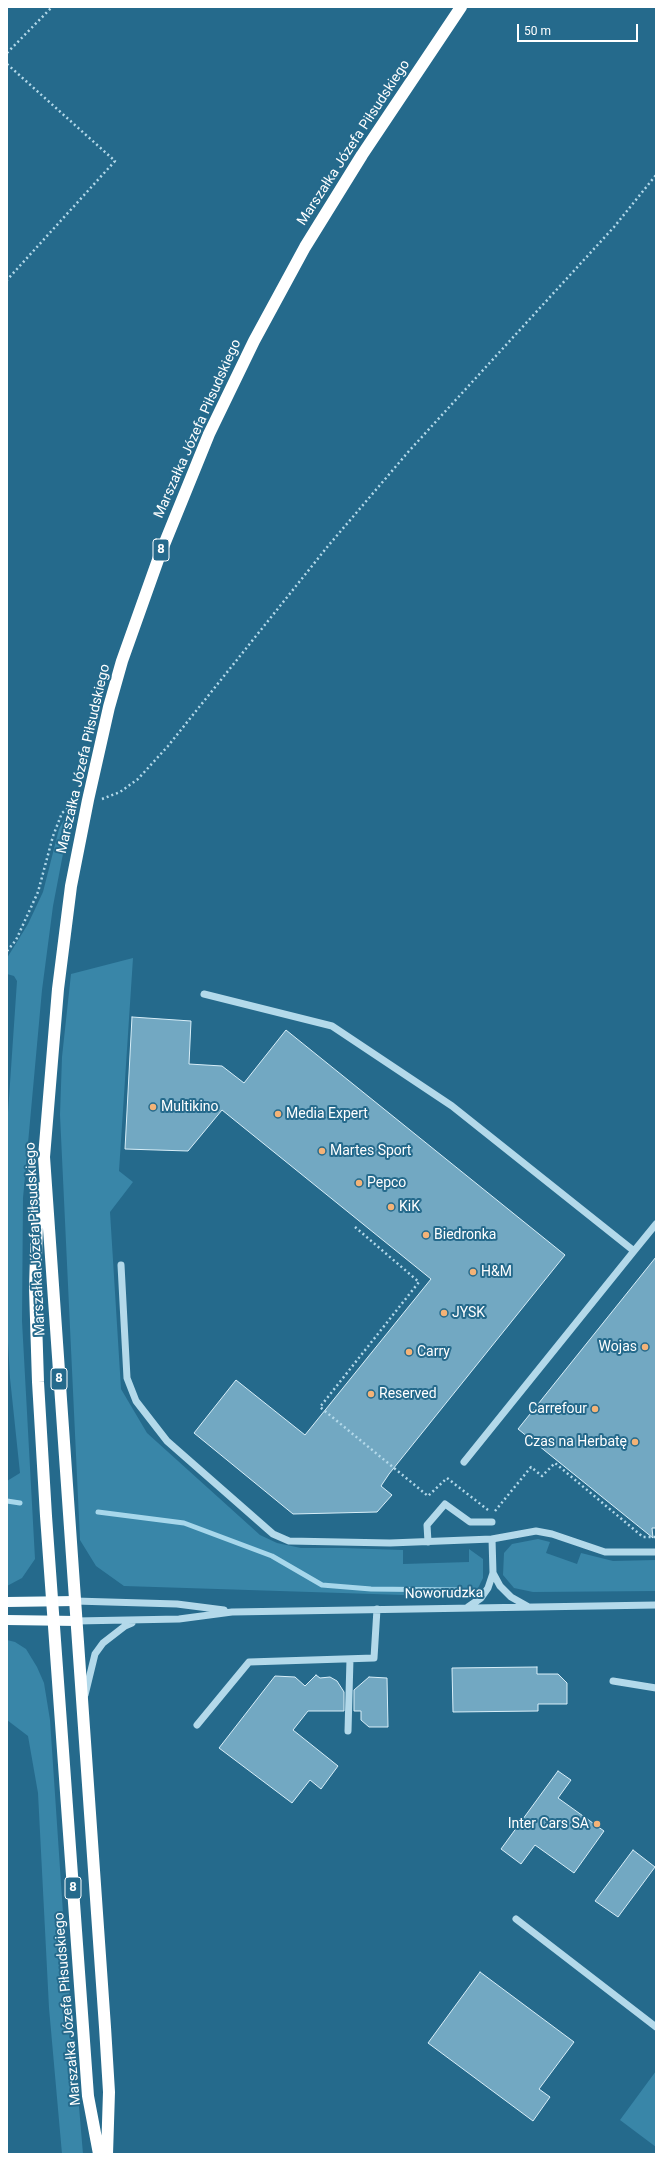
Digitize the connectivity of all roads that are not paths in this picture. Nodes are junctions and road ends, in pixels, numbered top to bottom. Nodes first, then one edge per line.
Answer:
1 (461, 7) edge
2 (204, 994) dead end
3 (44, 1157) junction
4 (656, 1224) edge
5 (634, 1251) junction
6 (121, 1265) dead end
7 (464, 1462) dead end
8 (492, 1522) dead end
9 (492, 1539) junction
10 (428, 1542) junction
11 (656, 1552) edge
12 (493, 1574) junction
13 (52, 1601) junction
14 (75, 1601) junction
15 (7, 1602) edge
16 (656, 1605) edge
17 (527, 1606) junction
18 (468, 1607) junction
19 (377, 1609) junction
20 (232, 1612) junction
21 (7, 1620) edge
22 (53, 1621) junction
23 (76, 1621) junction
24 (137, 1621) junction
25 (350, 1659) junction
26 (613, 1681) dead end
27 (656, 1688) edge
28 (83, 1709) junction
29 (197, 1725) dead end
30 (348, 1731) dead end
31 (516, 1919) dead end
32 (656, 2027) edge
33 (99, 2154) edge
34 (106, 2154) edge

1 - 3 highway, Marszałka Józefa Piłsudskiego / 8
2 - 5 street
3 - 13 highway, Marszałka Józefa Piłsudskiego / 8
3 - 14 highway, Marszałka Józefa Piłsudskiego / 8
4 - 5 street
5 - 7 street
6 - 10 street
8 - 10 street
9 - 10 street
9 - 11 street
9 - 12 street
12 - 17 street
12 - 18 street
13 - 14 main road
13 - 15 main road
13 - 22 highway, 8
14 - 20 street, Noworudzka
14 - 23 highway, 8
16 - 17 street, Noworudzka
17 - 18 street, Noworudzka
18 - 19 street, Noworudzka
19 - 20 street, Noworudzka
19 - 25 street
20 - 24 street, Noworudzka
21 - 22 main road
22 - 23 main road
22 - 33 highway, Marszałka Józefa Piłsudskiego / 8
23 - 24 street, Noworudzka
23 - 28 highway, 8
24 - 28 street
25 - 29 street
25 - 30 street
26 - 27 street
28 - 34 highway, 8
31 - 32 street

